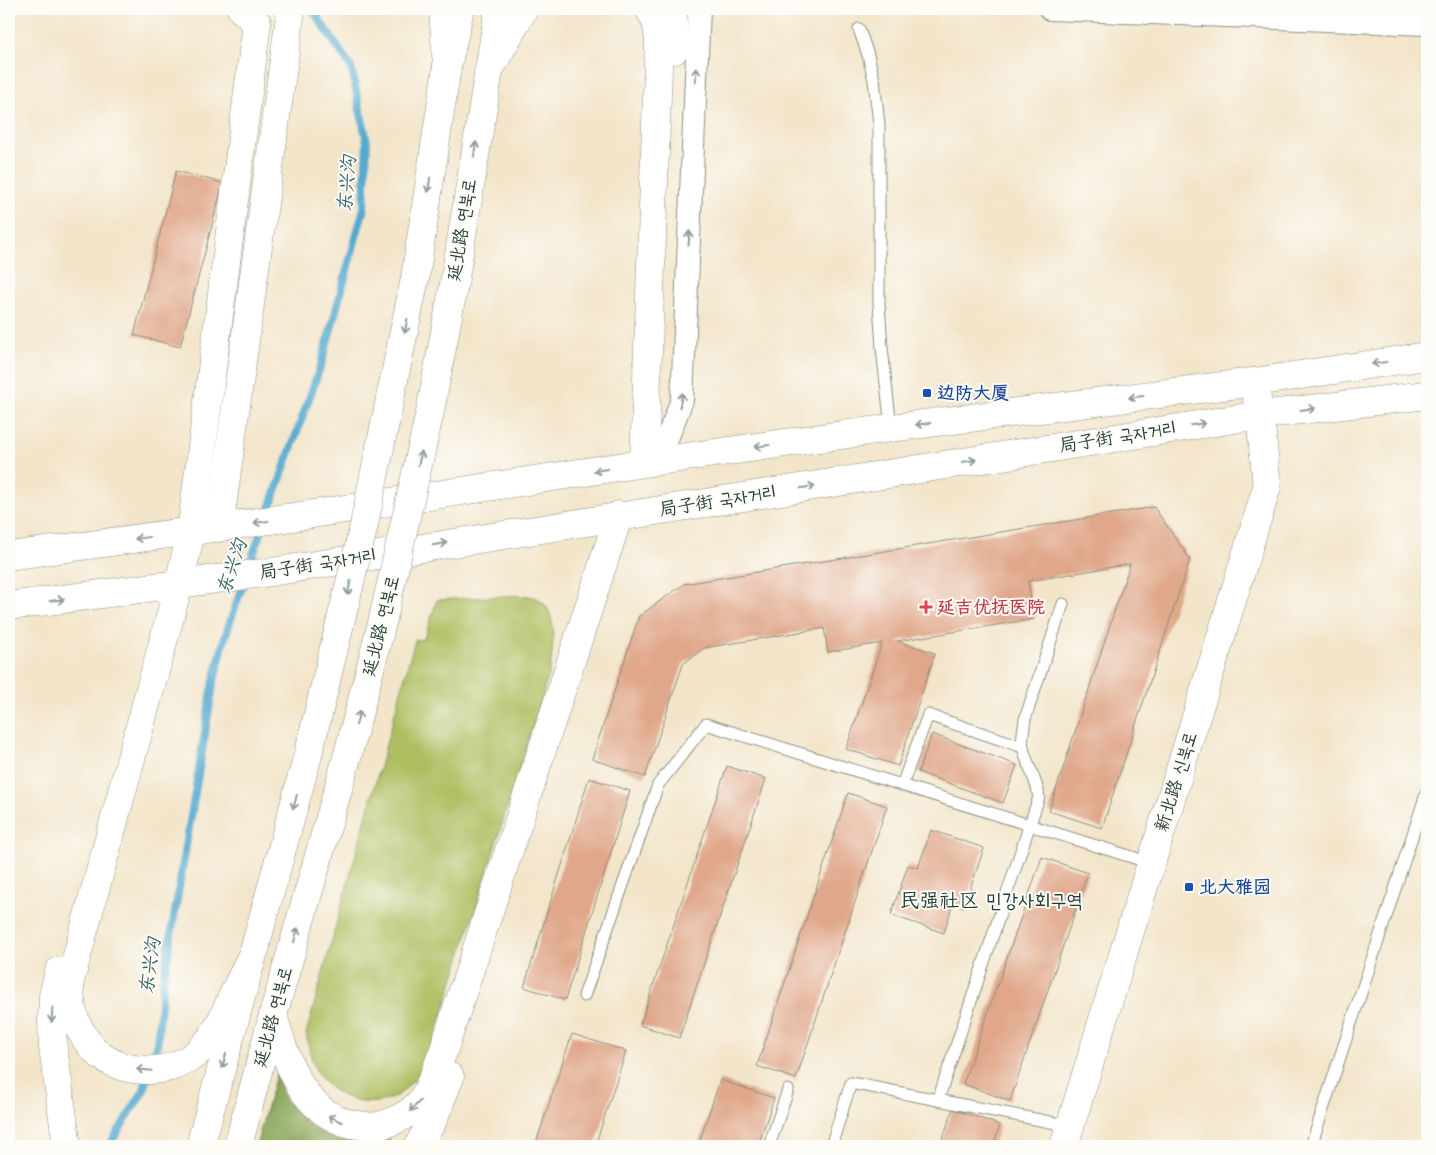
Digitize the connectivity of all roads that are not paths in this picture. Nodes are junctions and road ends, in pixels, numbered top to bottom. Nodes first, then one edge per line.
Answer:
1 (443, 9) edge
2 (460, 9) edge
3 (499, 9) edge
4 (524, 9) edge
5 (649, 9) edge
6 (673, 9) edge
7 (699, 9) edge
8 (1050, 9) edge
9 (291, 11) edge
10 (1182, 12) edge
11 (253, 13) edge
12 (1427, 24) edge
13 (859, 29) dead end
14 (447, 67) junction
15 (488, 72) junction
16 (1427, 356) edge
17 (1254, 382) junction
18 (1427, 395) edge
19 (1260, 415) junction
20 (891, 428) junction
21 (651, 462) junction
22 (625, 515) junction
23 (225, 527) junction
24 (190, 532) junction
25 (9, 556) edge
26 (179, 584) junction
27 (1063, 604) dead end
28 (9, 606) edge
29 (1023, 747) junction
30 (902, 785) junction
31 (1427, 791) edge
32 (1030, 825) junction
33 (1151, 862) junction
34 (256, 946) junction
35 (584, 996) dead end
36 (273, 1015) junction
37 (788, 1090) dead end
38 (938, 1100) junction
39 (1067, 1136) edge
40 (67, 1146) edge
41 (200, 1146) edge
42 (238, 1146) edge
43 (418, 1146) edge
44 (769, 1146) edge
45 (830, 1146) edge
46 (1311, 1146) edge

1 - 14 main road
2 - 14 main road, 延北路 연북로
3 - 15 main road, 延北路 연북로
4 - 15 main road
5 - 21 main road
6 - 21 main road
21 -> 7 street
8 - 10 street
9 - 23 main road
10 - 12 street
11 - 24 main road
13 - 20 lane
14 -> 34 main road, 延北路 연북로, bridge
36 -> 15 main road, 延北路 연북로, bridge
16 -> 17 main road, 局子街 국자거리
17 - 19 main road, 新北路 신북로
17 -> 20 main road, 局子街 국자거리
19 -> 18 main road, 局子街 국자거리
22 -> 19 main road, 局子街 국자거리
19 - 33 main road, 新北路 신북로
20 -> 21 main road, 局子街 국자거리
21 -> 23 main road, 局子街 국자거리
26 -> 22 main road, 局子街 국자거리
22 -> 36 main road
22 - 43 main road
23 - 24 main road, 局子街 국자거리
24 -> 25 main road, 局子街 국자거리
24 - 26 main road
28 -> 26 main road, 局子街 국자거리
34 -> 26 main road
26 -> 40 main road
27 - 29 lane
29 - 30 lane
29 - 32 lane
30 - 32 lane
30 - 35 lane
31 - 46 lane
32 - 33 lane
32 - 38 lane
33 - 39 main road, 新北路 신북로
34 -> 41 main road, 延北路 연북로
36 - 42 main road, 延北路 연북로
37 - 44 lane
38 - 39 lane
38 - 45 lane

